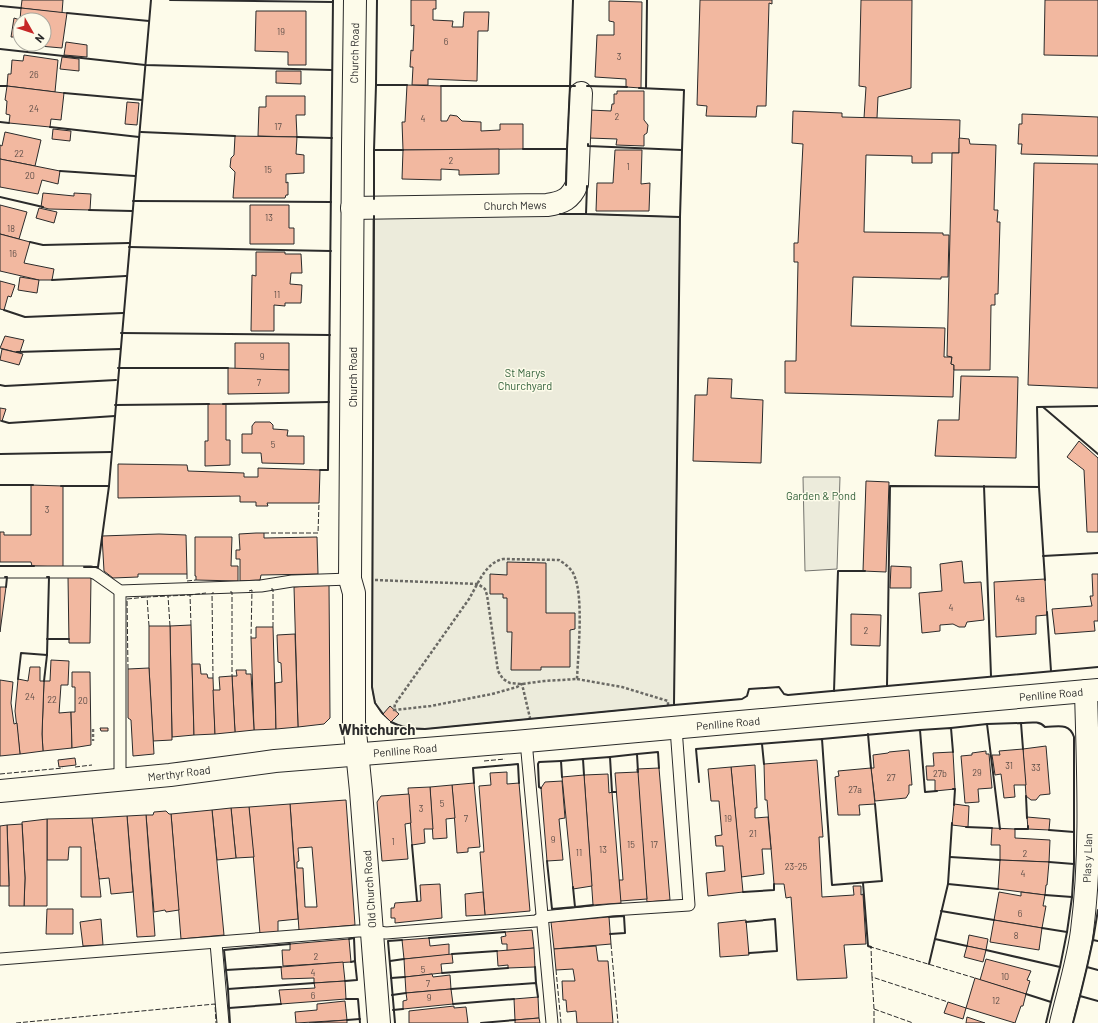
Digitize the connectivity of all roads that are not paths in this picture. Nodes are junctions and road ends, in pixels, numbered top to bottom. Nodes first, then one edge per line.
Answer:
1 (355, 0) edge
2 (581, 93) dead end
3 (352, 208) junction
4 (0, 572) edge
5 (350, 579) junction
6 (120, 591) junction
7 (1092, 691) edge
8 (672, 718) junction
9 (528, 731) junction
10 (358, 754) junction
11 (120, 779) junction
12 (0, 792) edge
13 (543, 917) junction
14 (372, 931) junction
15 (216, 943) junction
16 (0, 959) edge
17 (223, 1023) edge
18 (379, 1023) edge
19 (552, 1023) edge
20 (1061, 1023) edge

1 - 3 street, Church Road
2 - 3 street, Church Mews
3 - 5 street, Church Road
4 - 6 lane
5 - 6 lane
5 - 10 street, Church Road
6 - 11 lane
7 - 8 street, Penlline Road
7 - 20 street, Plas y Llan
8 - 9 street, Penlline Road
8 - 13 lane
9 - 10 street, Penlline Road
9 - 13 lane
10 - 11 street, Merthyr Road
10 - 14 street, Old Church Road
11 - 12 street, Merthyr Road
13 - 14 lane
13 - 19 lane
14 - 15 lane
14 - 18 street, Old Church Road
15 - 16 lane
15 - 17 lane

